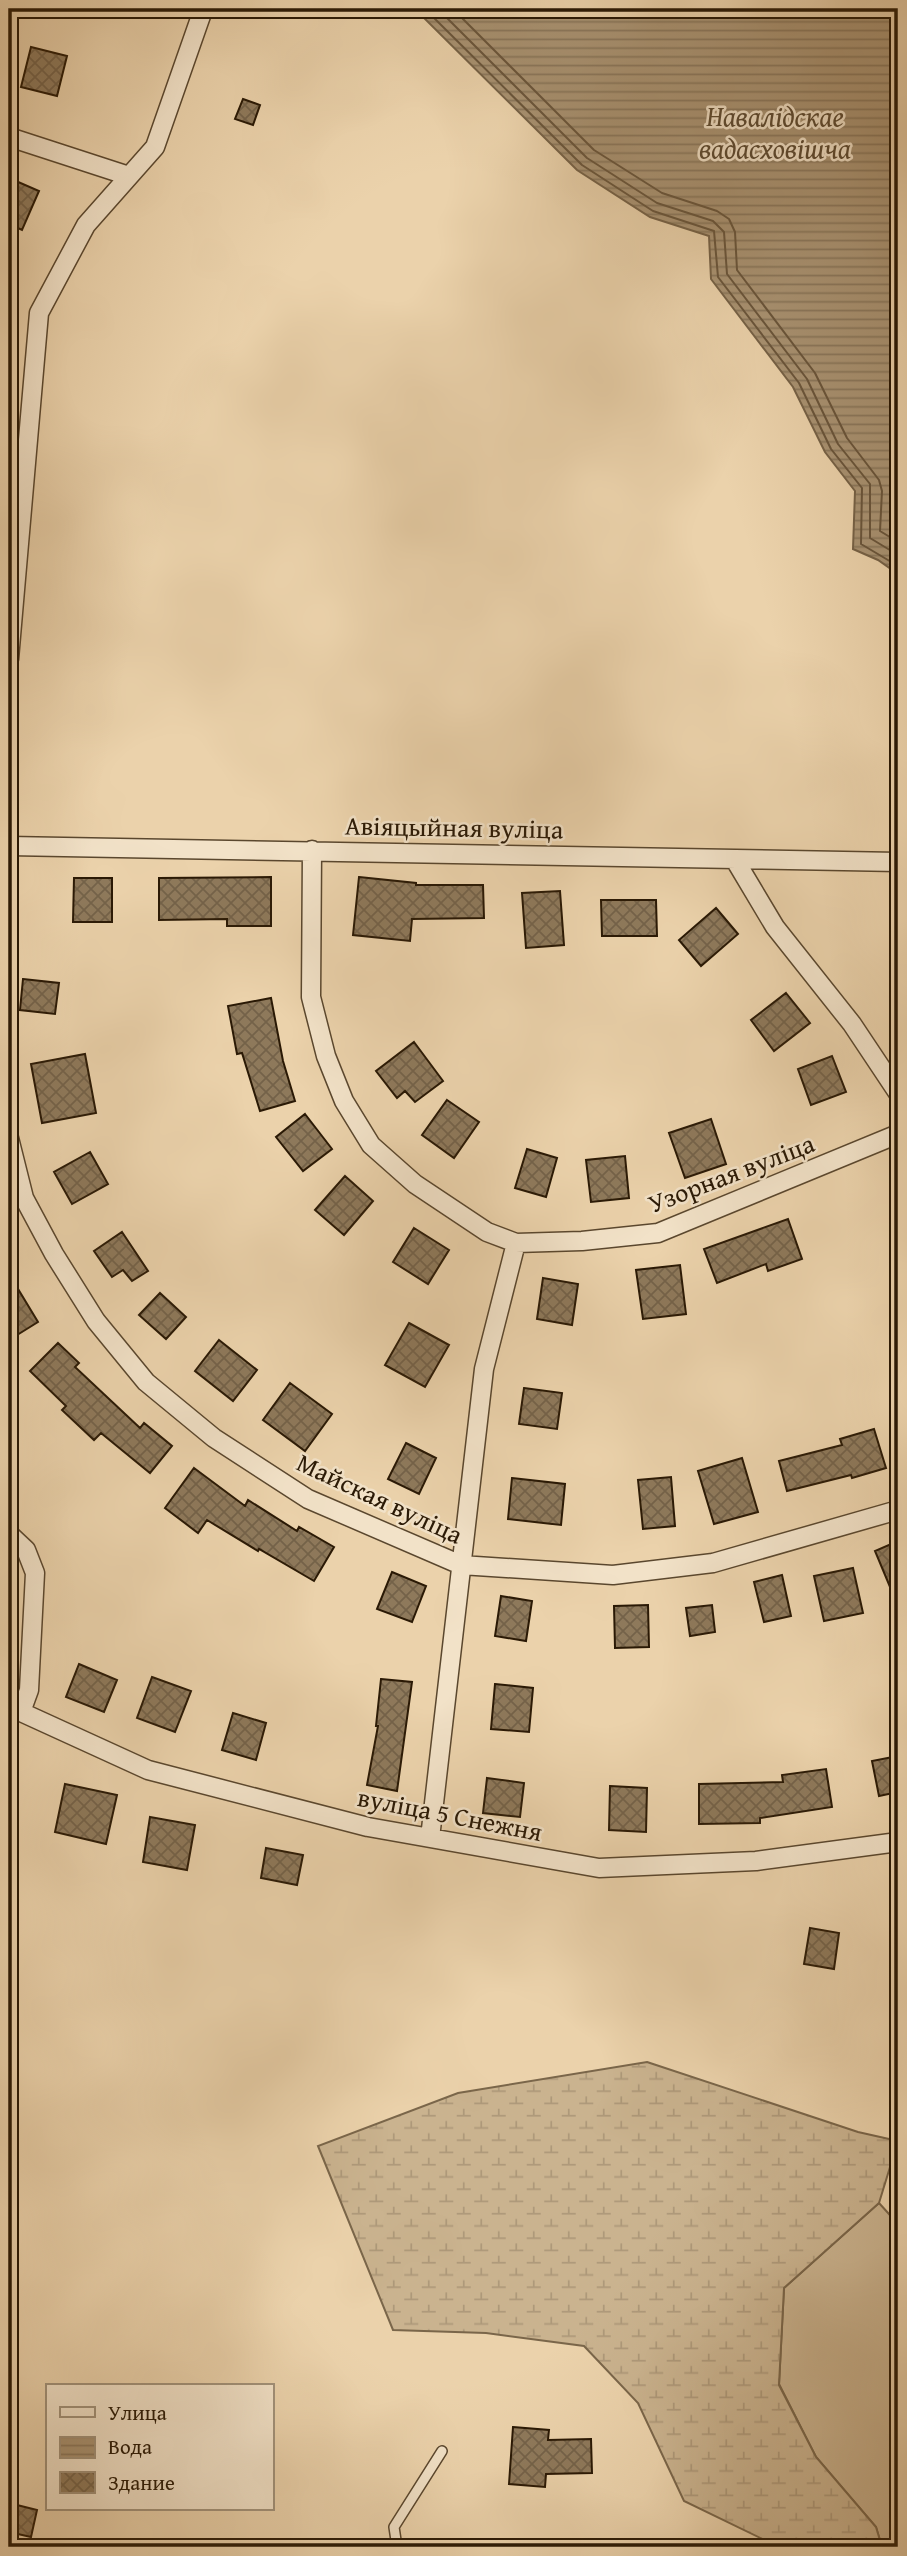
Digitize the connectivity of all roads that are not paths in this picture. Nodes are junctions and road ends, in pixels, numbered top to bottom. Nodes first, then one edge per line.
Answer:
1 (203, 10) edge
2 (9, 137) edge
3 (129, 176) junction
4 (9, 659) edge
5 (9, 846) edge
6 (312, 850) junction
7 (735, 860) junction
8 (898, 862) edge
9 (898, 1093) edge
10 (898, 1135) edge
11 (9, 1138) edge
12 (516, 1243) junction
13 (898, 1510) edge
14 (9, 1534) edge
15 (461, 1565) junction
16 (15, 1711) edge
17 (430, 1838) junction
18 (898, 1842) edge
19 (442, 2451) dead end
20 (397, 2547) edge

1 - 3 street
2 - 3 street
3 - 4 street
5 - 6 street, Авіяцыйная вуліца
6 - 7 street, Авіяцыйная вуліца
6 - 12 street, Узорная вуліца
7 - 8 street, Авіяцыйная вуліца
7 - 9 street
10 - 12 street, Узорная вуліца
11 - 15 street, Майская вуліца
12 - 15 street
13 - 15 street, Майская вуліца
14 - 16 street
15 - 17 street
16 - 17 street, вуліца 5 Снежня
17 - 18 street, вуліца 5 Снежня
19 - 20 lane

